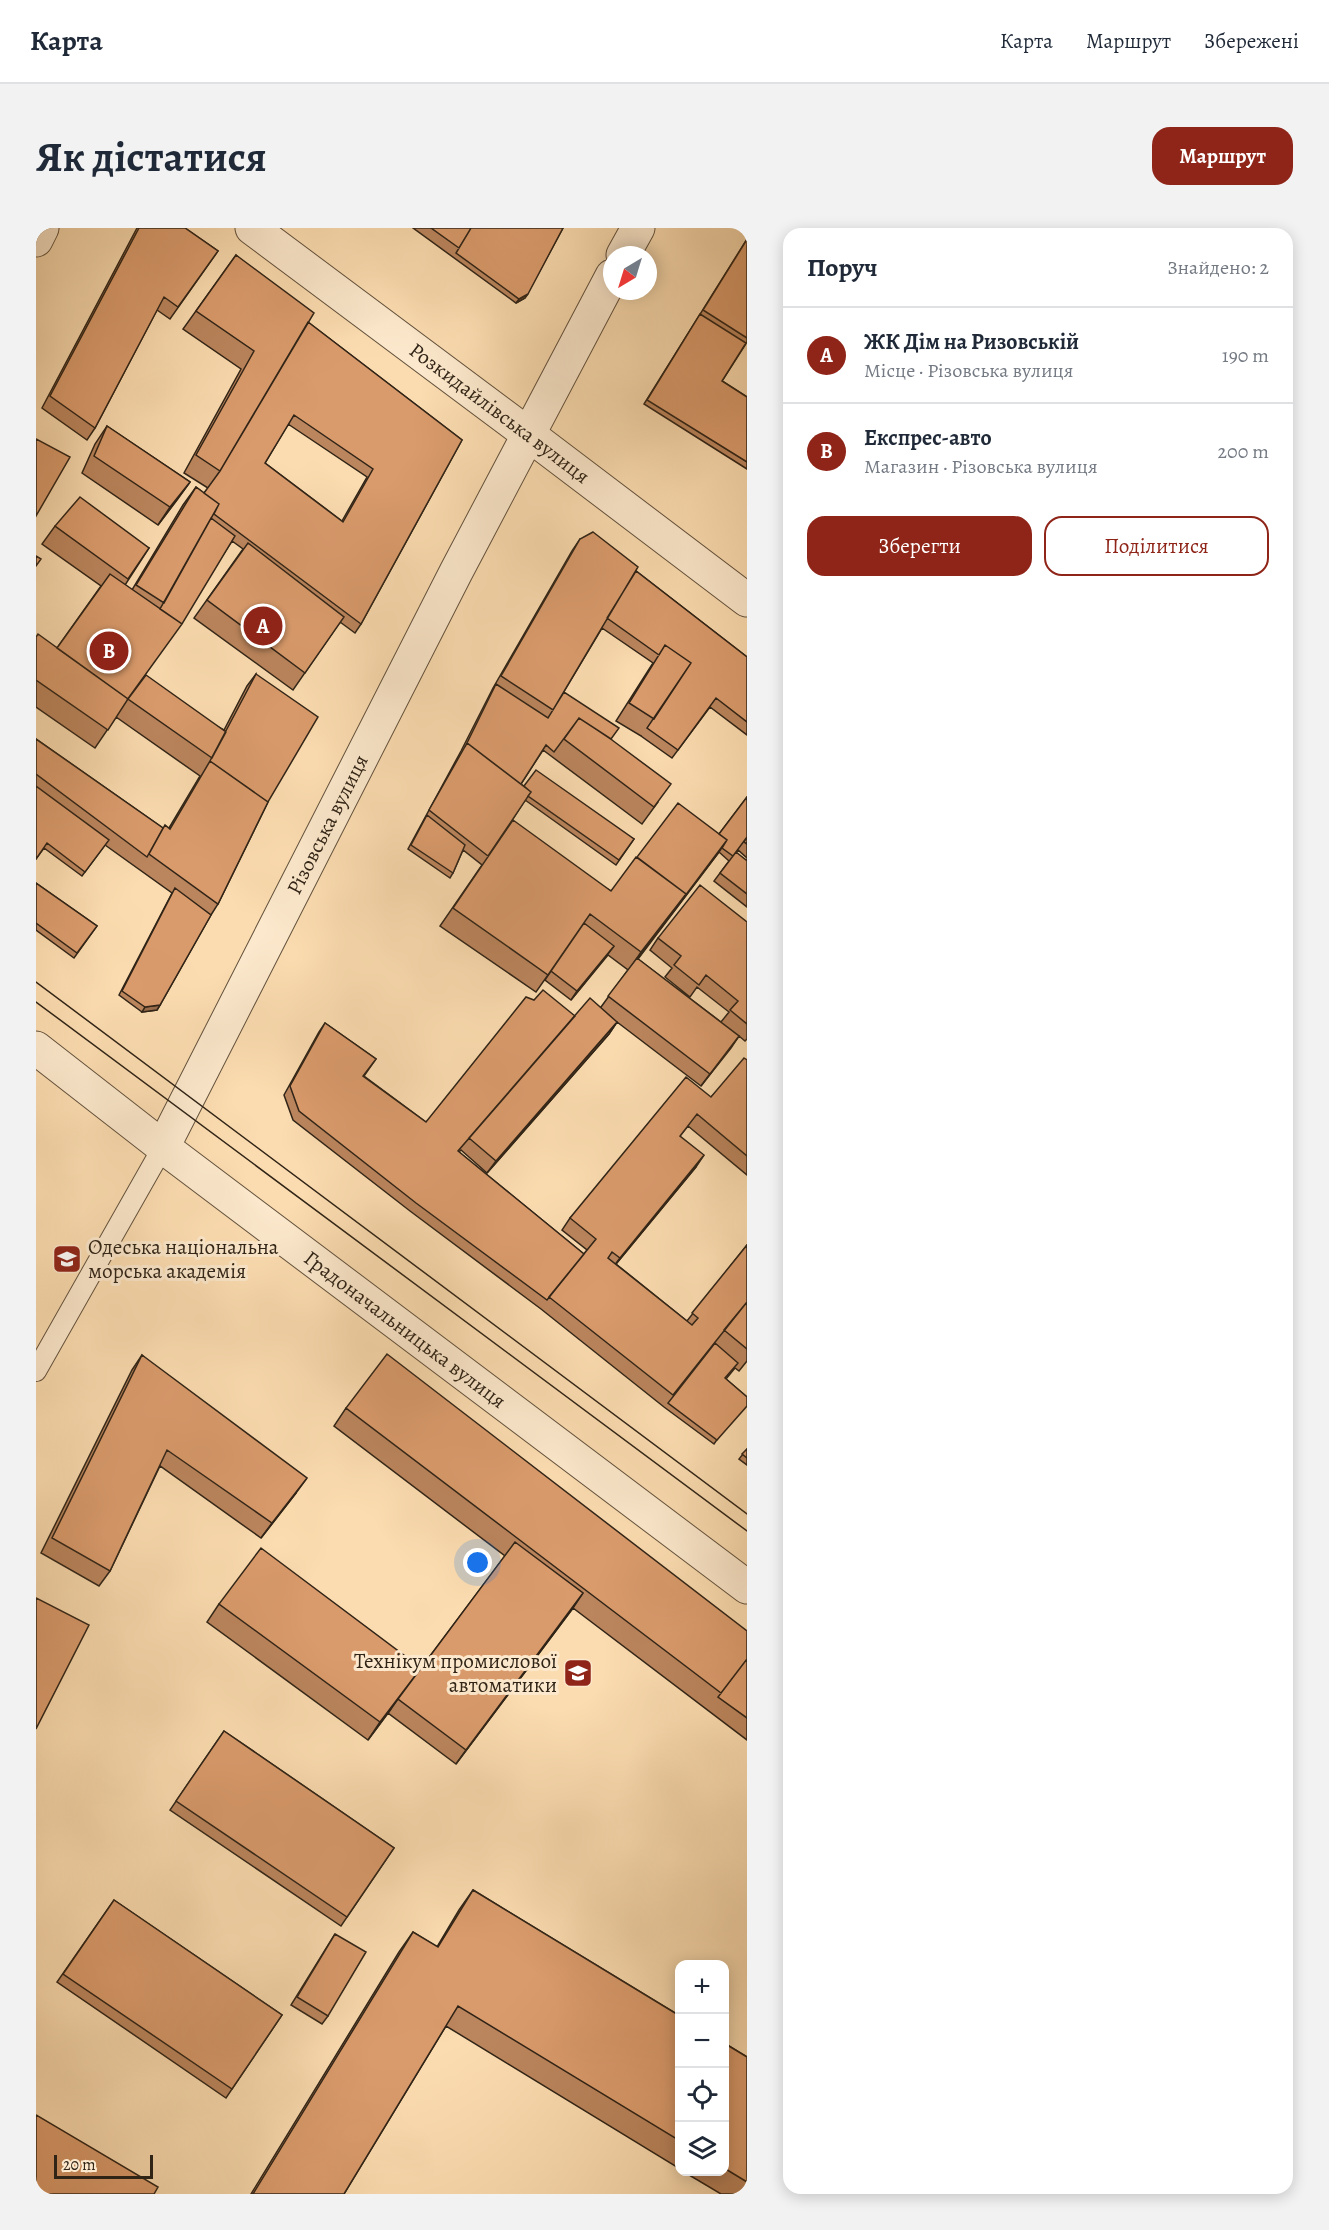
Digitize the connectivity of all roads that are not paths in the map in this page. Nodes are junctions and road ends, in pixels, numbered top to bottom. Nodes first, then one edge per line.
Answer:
1 (42, 228) edge
2 (252, 228) edge
3 (638, 228) edge
4 (36, 240) edge
5 (628, 246) edge
6 (603, 293) edge
7 (528, 434) junction
8 (747, 600) edge
9 (36, 1048) edge
10 (163, 1147) junction
11 (36, 1371) edge
12 (747, 1587) edge

1 - 4 street
2 - 7 street, Розкидайлівська вулиця
3 - 5 street
6 - 7 street, Різовська вулиця
7 - 8 street, Розкидайлівська вулиця
7 - 10 street, Різовська вулиця
9 - 10 street, Градоначальницька вулиця
10 - 11 lane, Різовська вулиця
10 - 12 street, Градоначальницька вулиця

